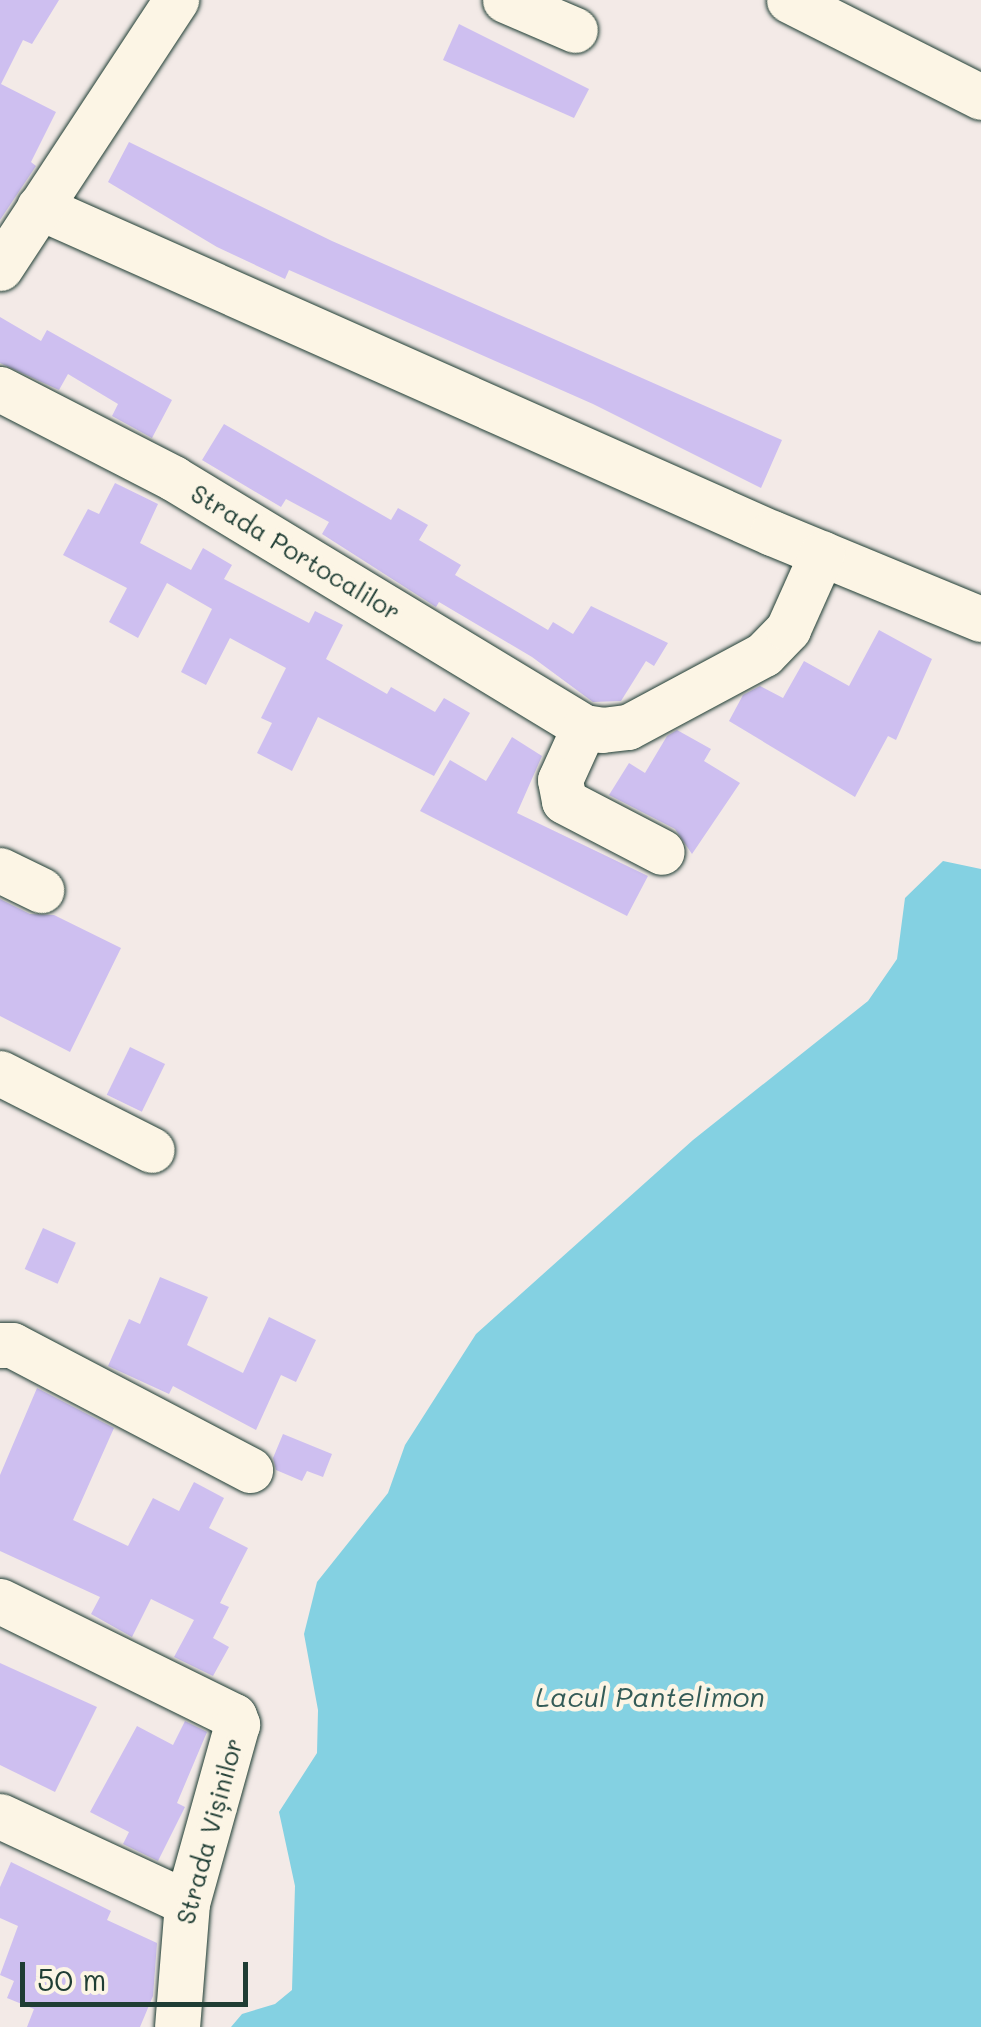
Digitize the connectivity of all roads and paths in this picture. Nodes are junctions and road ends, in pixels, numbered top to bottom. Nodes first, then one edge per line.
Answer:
1 (176, 0) edge
2 (505, 0) edge
3 (790, 0) edge
4 (575, 30) dead end
5 (981, 97) edge
6 (40, 207) junction
7 (0, 268) edge
8 (0, 389) edge
9 (822, 554) junction
10 (981, 619) edge
11 (584, 726) junction
12 (662, 852) dead end
13 (0, 870) edge
14 (41, 890) dead end
15 (0, 1072) edge
16 (152, 1150) dead end
17 (0, 1345) edge
18 (250, 1470) dead end
19 (0, 1601) edge
20 (0, 1816) edge
21 (187, 1903) junction
22 (177, 2027) edge

1 - 6 street
2 - 4 street
3 - 5 street
6 - 7 street
6 - 9 street
8 - 11 street, Strada Portocalilor
9 - 10 street
9 - 11 street
11 - 12 street
13 - 14 street
15 - 16 street
17 - 18 street
19 - 21 street, Strada Vișinilor
20 - 21 street
21 - 22 street, Strada Vișinilor

